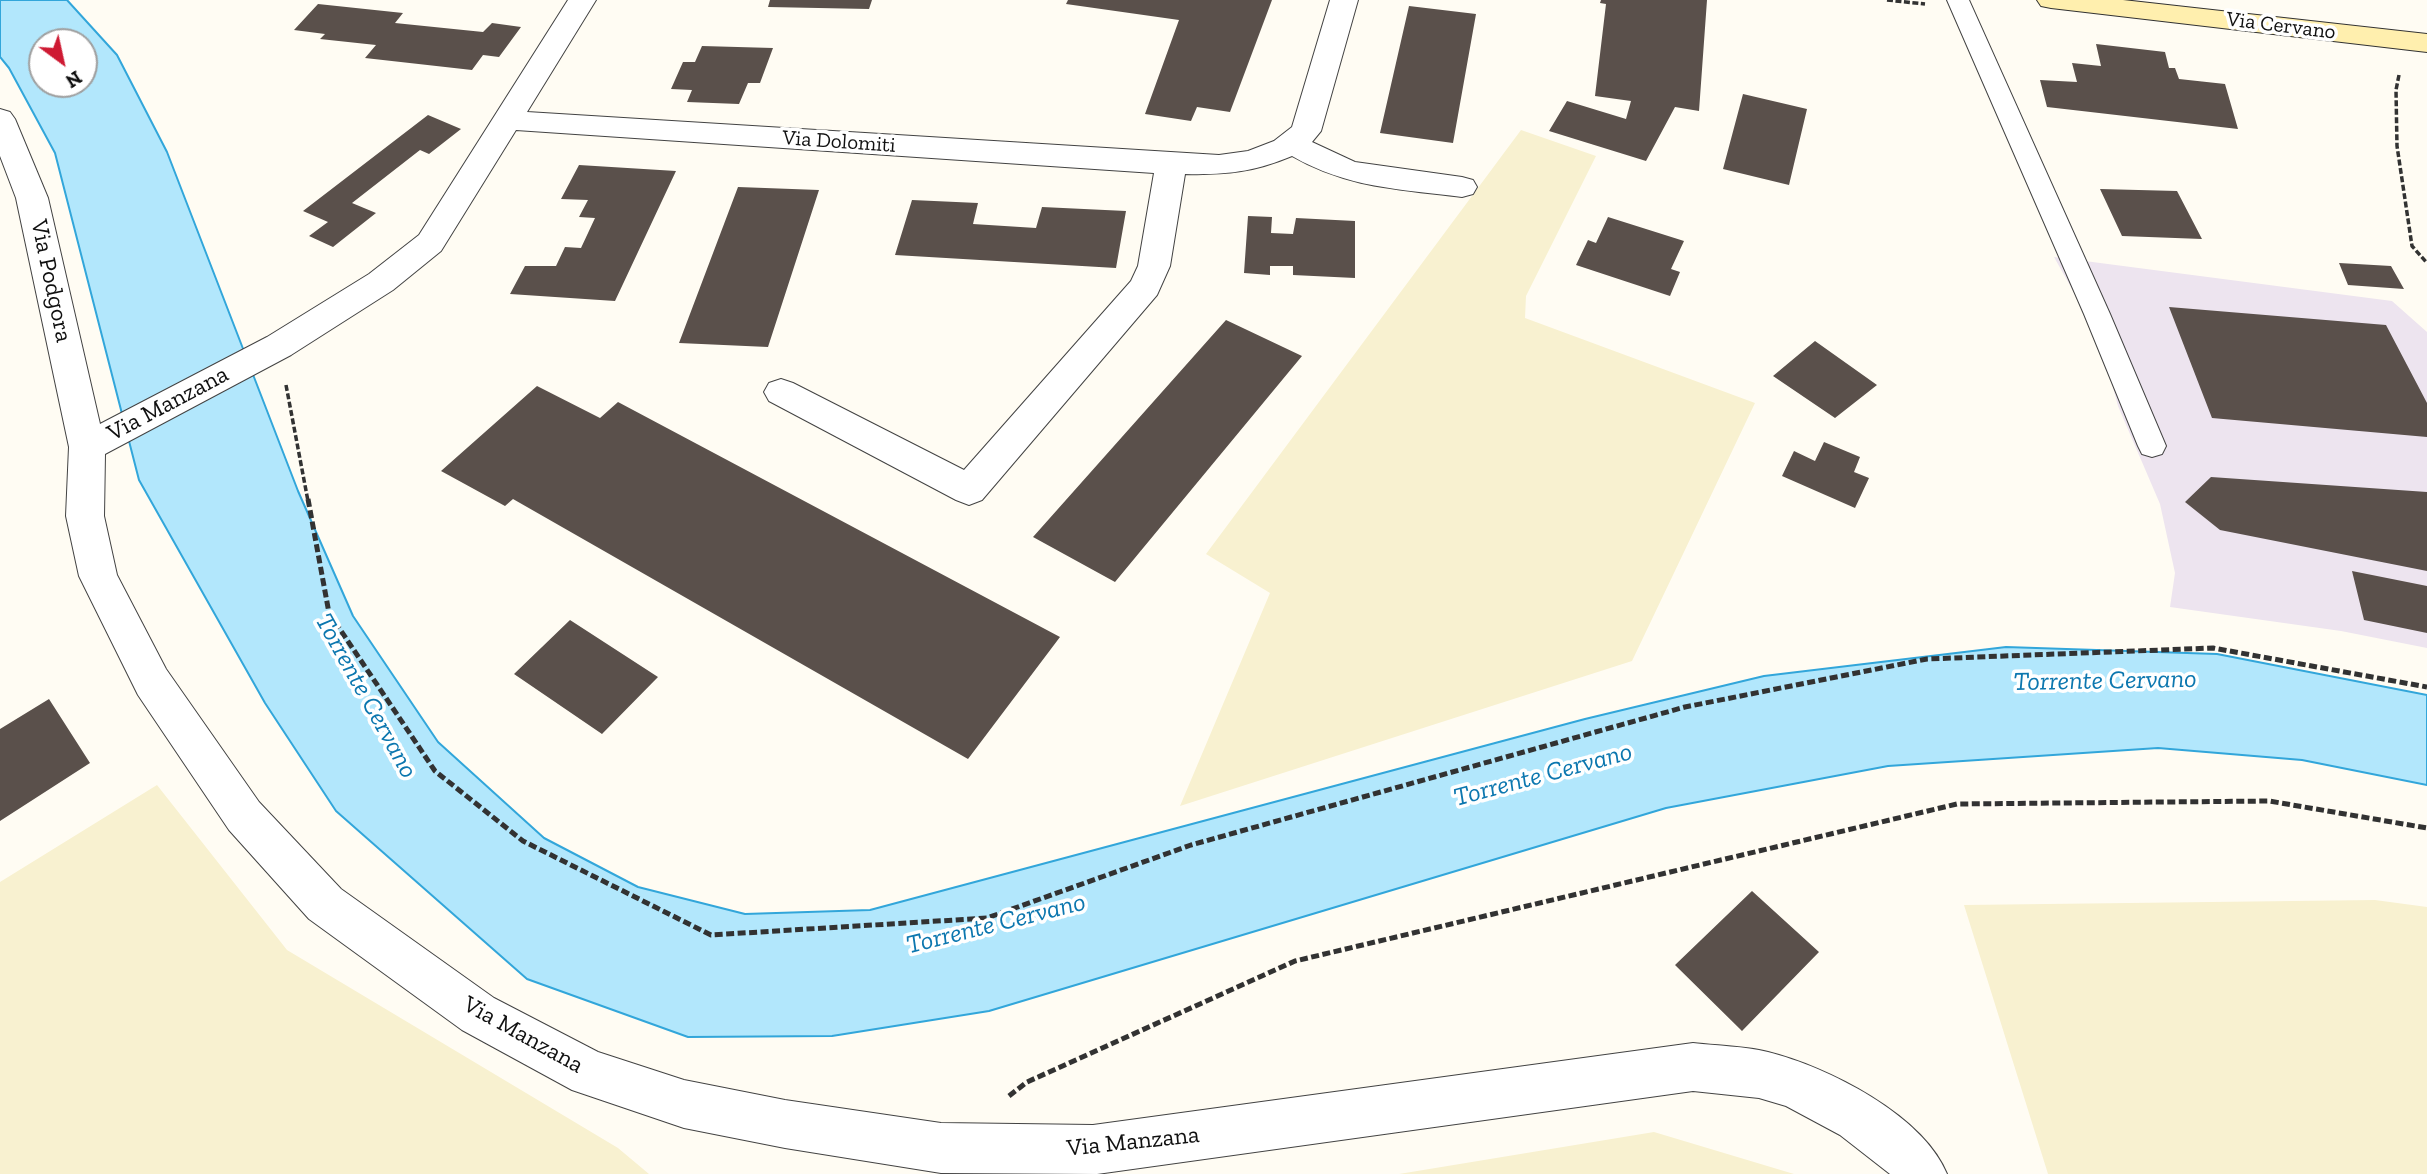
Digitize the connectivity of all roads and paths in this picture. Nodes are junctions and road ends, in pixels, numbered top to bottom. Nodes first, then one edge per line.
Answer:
1 (582, 0) edge
2 (1344, 0) edge
3 (1887, 0) edge
4 (2051, 0) edge
5 (1947, 3) edge
6 (2427, 43) edge
7 (2401, 69) dead end
8 (0, 119) edge
9 (507, 120) junction
10 (1291, 143) junction
11 (1171, 164) junction
12 (1462, 187) dead end
13 (2427, 263) edge
14 (279, 346) junction
15 (781, 392) dead end
16 (2152, 446) dead end
17 (87, 447) junction
18 (2427, 687) edge
19 (2427, 828) edge
20 (1005, 1099) dead end
21 (1922, 1174) edge

1 - 9 street, Via Manzana
2 - 10 street, Via Dolomiti
3 - 5 path
4 - 6 main road, Via Cervano
5 - 16 lane
7 - 13 path
8 - 17 street, Via Podgora
9 - 11 street, Via Dolomiti
9 - 14 street, Via Manzana
10 - 11 street, Via Dolomiti
10 - 12 street
11 - 15 street
14 - 17 street, Via Manzana
14 - 18 path
17 - 21 street, Via Manzana
19 - 20 path

